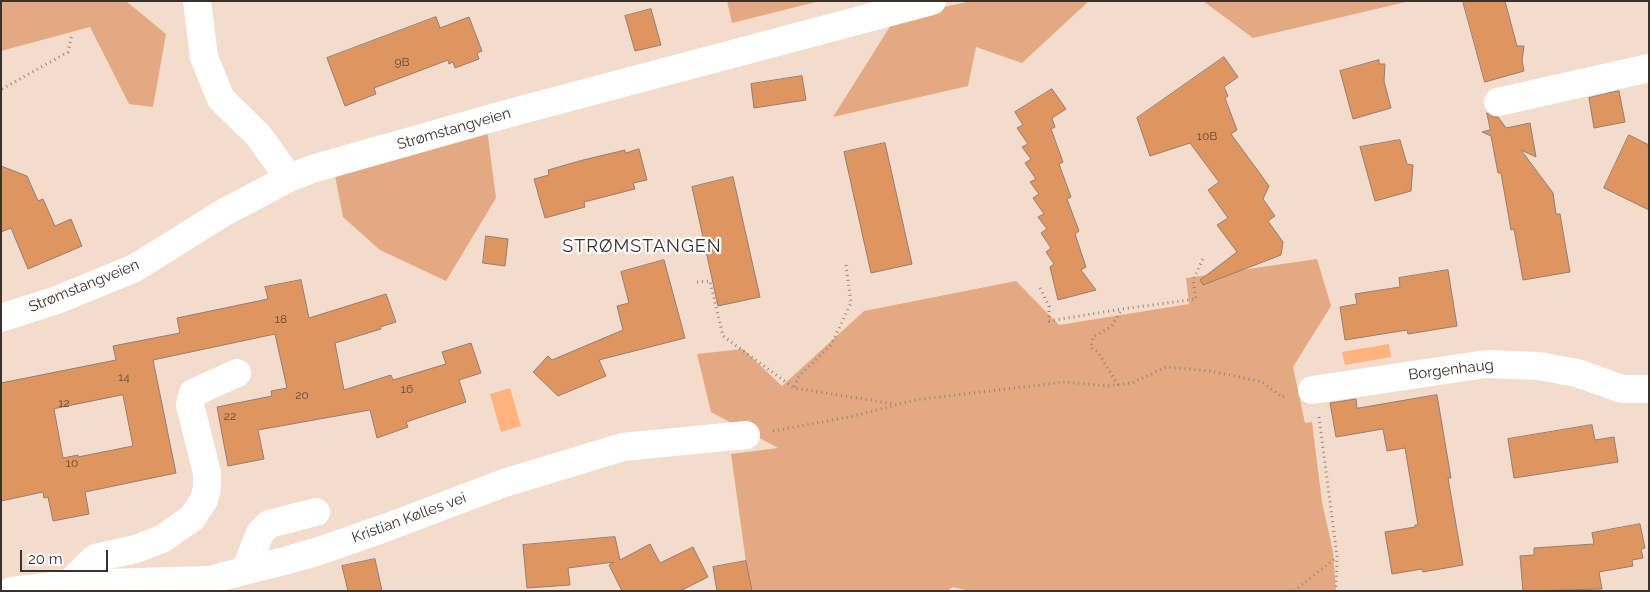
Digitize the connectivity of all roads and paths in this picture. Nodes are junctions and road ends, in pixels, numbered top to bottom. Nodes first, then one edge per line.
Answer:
1 (197, 1) edge
2 (932, 1) edge
3 (72, 34) dead end
4 (1649, 68) edge
5 (2, 89) edge
6 (1498, 102) dead end
7 (289, 178) junction
8 (1203, 259) dead end
9 (846, 265) dead end
10 (697, 282) dead end
11 (1040, 288) dead end
12 (1122, 309) junction
13 (1, 318) edge
14 (237, 373) dead end
15 (1118, 385) junction
16 (794, 388) junction
17 (1314, 389) junction
18 (1649, 389) edge
19 (898, 404) junction
20 (746, 435) joint
21 (316, 512) dead end
22 (1337, 556) junction
23 (245, 571) junction
24 (69, 584) junction
25 (12, 591) edge
26 (1294, 591) edge
27 (1336, 591) edge

1 - 7 street
2 - 7 street, Strømstangveien
3 - 5 path
4 - 6 street
7 - 13 street, Strømstangveien
8 - 12 path
9 - 16 path
10 - 16 path
11 - 12 path
12 - 15 path
14 - 24 street
15 - 17 path
15 - 19 path
16 - 19 path
17 - 18 street, Borgenhaug
17 - 22 path
19 - 20 path
20 - 23 street, Kristian Kølles vei
21 - 23 street
22 - 26 path
22 - 27 path
23 - 24 street, Kristian Kølles vei
24 - 25 street, Kristian Kølles vei

